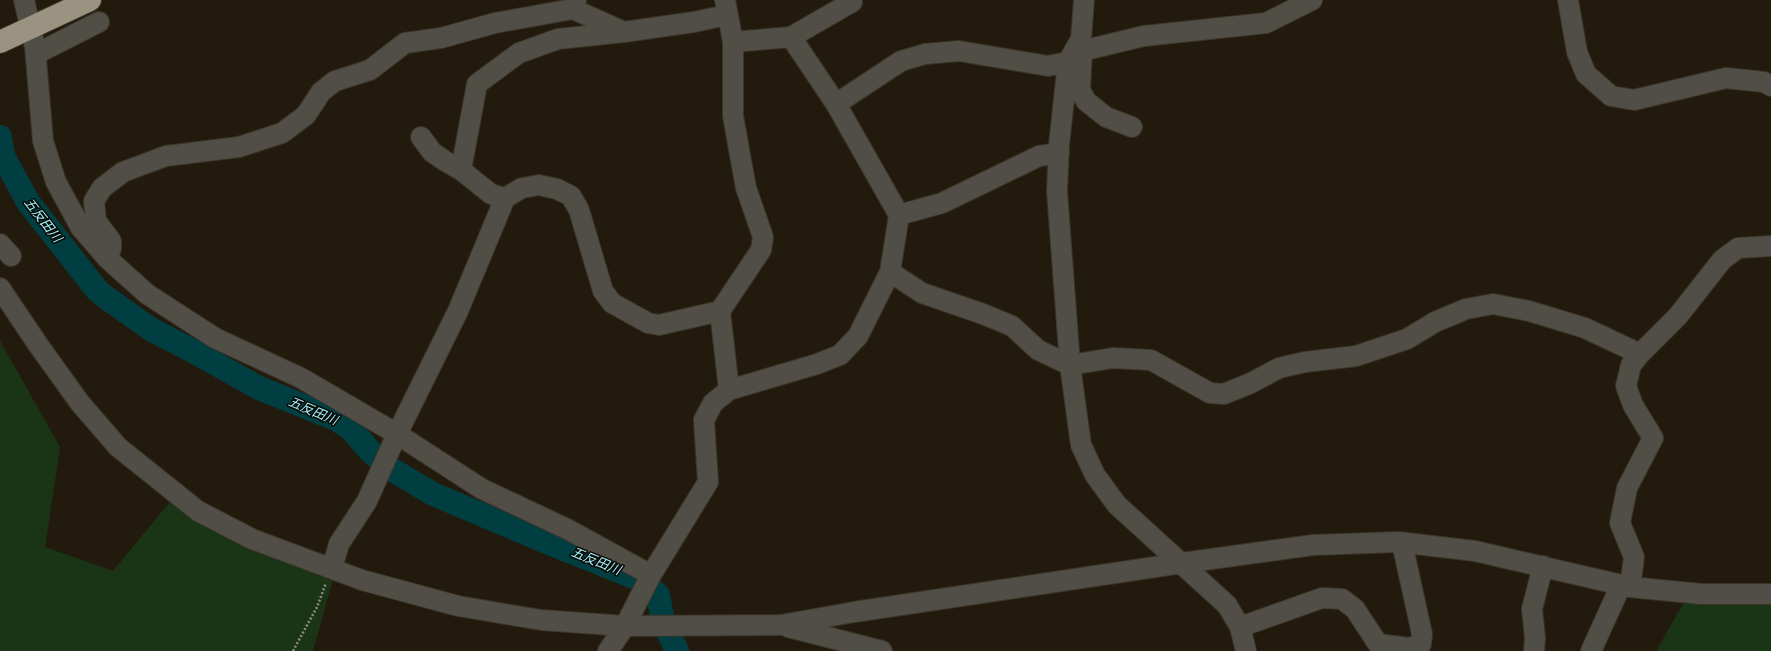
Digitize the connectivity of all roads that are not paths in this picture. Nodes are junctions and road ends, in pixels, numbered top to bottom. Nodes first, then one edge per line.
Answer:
1 (24, 0) edge
2 (90, 0) edge
3 (1084, 0) edge
4 (1312, 0) edge
5 (1568, 0) edge
6 (852, 2) dead end
7 (575, 4) edge
8 (726, 8) edge
9 (100, 22) dead end
10 (32, 27) junction
11 (624, 32) junction
12 (791, 37) junction
13 (0, 42) edge
14 (733, 42) junction
15 (36, 54) junction
16 (1074, 55) junction
17 (1771, 86) edge
18 (836, 104) junction
19 (1132, 127) dead end
20 (421, 137) dead end
21 (1059, 153) junction
22 (461, 170) junction
23 (505, 198) junction
24 (899, 216) junction
25 (1771, 246) edge
26 (108, 259) junction
27 (890, 272) junction
28 (0, 288) edge
29 (720, 311) junction
30 (1640, 354) junction
31 (1070, 365) junction
32 (729, 390) junction
33 (397, 434) junction
34 (1402, 543) junction
35 (1182, 562) junction
36 (1543, 566) junction
37 (332, 568) junction
38 (651, 575) junction
39 (1626, 586) junction
40 (1771, 594) edge
41 (781, 625) junction
42 (625, 626) junction
43 (1240, 627) junction
44 (608, 651) edge
45 (882, 651) edge
46 (1246, 651) edge
47 (1534, 651) edge
48 (1592, 651) edge

1 - 10 street
2 - 10 highway
3 - 16 street
4 - 16 street
5 - 17 street
6 - 12 street
7 - 11 street
7 - 26 street
8 - 11 street
8 - 14 street
9 - 15 street
10 - 13 highway
10 - 15 street
11 - 22 street
12 - 14 street
12 - 18 street
14 - 29 street
15 - 26 street
16 - 18 street
16 - 19 street
16 - 21 street
18 - 24 street
20 - 22 street
21 - 24 street
21 - 31 street
22 - 23 street
23 - 29 street
23 - 33 street
24 - 27 street
25 - 30 street
26 - 33 street
27 - 31 street
27 - 32 street
28 - 37 street
29 - 32 street
30 - 31 street
30 - 39 street
31 - 35 street
32 - 38 street
33 - 37 street
33 - 38 street
34 - 35 street
34 - 36 street
34 - 43 street
35 - 41 street
35 - 43 street
36 - 39 street
36 - 47 street
37 - 42 street
38 - 42 street
39 - 40 street
39 - 48 street
41 - 42 street
41 - 45 street
42 - 44 street
43 - 46 street

